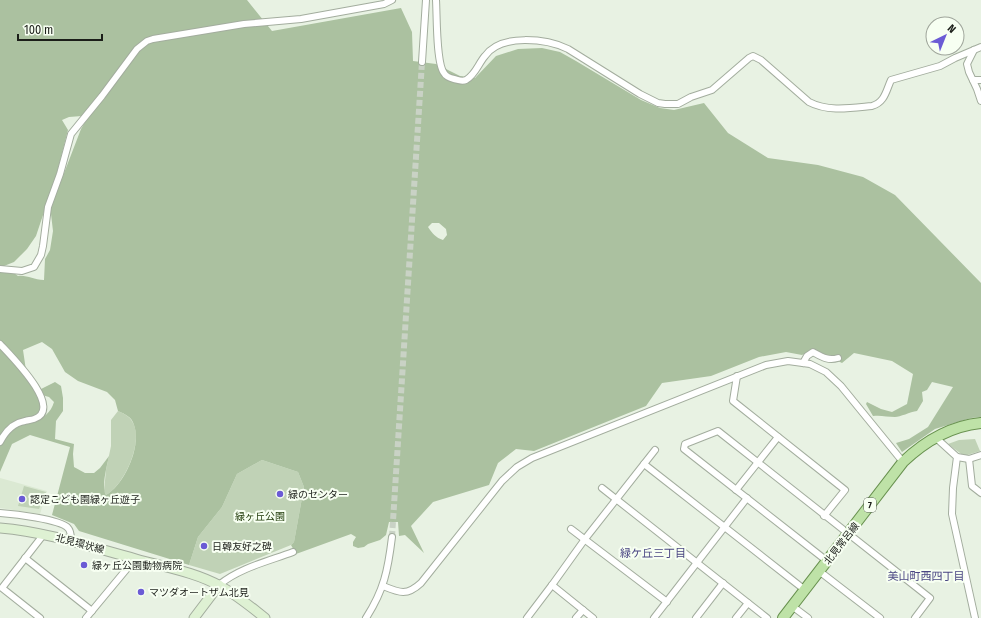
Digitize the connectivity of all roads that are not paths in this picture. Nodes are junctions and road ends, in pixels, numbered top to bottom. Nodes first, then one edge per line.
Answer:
1 (392, 0) edge
2 (426, 0) edge
3 (436, 0) edge
4 (981, 47) edge
5 (974, 50) junction
6 (422, 62) tunnel mouth
7 (973, 80) junction
8 (981, 80) edge
9 (981, 101) edge
10 (0, 269) edge
11 (0, 344) edge
12 (838, 358) dead end
13 (803, 363) junction
14 (737, 376) junction
15 (981, 423) edge
16 (778, 437) junction
17 (936, 437) junction
18 (0, 442) edge
19 (655, 450) dead end
20 (981, 455) edge
21 (957, 457) junction
22 (969, 459) junction
23 (757, 462) junction
24 (903, 462) junction
25 (644, 464) junction
26 (602, 488) dead end
27 (736, 490) junction
28 (981, 493) edge
29 (747, 498) junction
30 (616, 500) junction
31 (0, 512) edge
32 (824, 516) junction
33 (724, 527) junction
34 (0, 528) edge
35 (571, 529) dead end
36 (44, 534) junction
37 (848, 534) junction
38 (392, 537) tunnel mouth
39 (585, 539) junction
40 (71, 540) junction
41 (293, 552) dead end
42 (25, 558) junction
43 (135, 559) junction
44 (827, 561) junction
45 (697, 562) junction
46 (819, 571) junction
47 (723, 583) junction
48 (219, 586) junction
49 (383, 586) junction
50 (552, 586) junction
51 (804, 590) junction
52 (667, 602) junction
53 (748, 603) junction
54 (792, 606) junction
55 (583, 610) junction
56 (92, 611) junction
57 (40, 618) edge
58 (86, 618) edge
59 (194, 618) edge
60 (265, 618) edge
61 (366, 618) edge
62 (527, 618) edge
63 (576, 618) edge
64 (593, 618) edge
65 (654, 618) edge
66 (696, 618) edge
67 (736, 618) edge
68 (767, 618) edge
69 (783, 618) edge
70 (808, 618) edge
71 (880, 618) edge
72 (915, 618) edge
73 (975, 618) edge

1 - 10 street
2 - 6 street
3 - 5 street
4 - 5 street
5 - 7 street
7 - 8 street
7 - 9 street
11 - 18 street
12 - 13 street
13 - 14 street
13 - 24 street
14 - 16 street
14 - 49 street
15 - 17 main road, 北見常呂線 / 7
16 - 23 street
16 - 32 street
17 - 21 street
17 - 24 main road, 北見常呂線 / 7
19 - 25 street
20 - 22 street
21 - 22 street
21 - 73 street
22 - 28 street
23 - 27 street
23 - 27 street
23 - 32 street
24 - 37 main road, 北見常呂線 / 7
25 - 30 street
25 - 33 street
26 - 30 street
27 - 29 street
29 - 33 street
29 - 44 street
30 - 39 street
30 - 45 street
31 - 40 street
32 - 37 street
33 - 45 street
33 - 51 street
34 - 36 main road, 北見環状線
35 - 39 street
36 - 40 main road, 北見環状線
36 - 42 street
37 - 44 main road, 北見常呂線 / 7
37 - 72 street
38 - 49 street
39 - 50 street
39 - 52 street
40 - 43 main road, 北見環状線
41 - 48 street
42 - 56 street
42 - 57 street
43 - 48 main road, 北見環状線
43 - 56 street
44 - 46 main road, 北見常呂線 / 7
45 - 47 street
45 - 52 street
46 - 51 main road, 北見常呂線 / 7
46 - 71 street
47 - 53 street
47 - 66 street
48 - 59 main road
48 - 60 main road, 北見環状線
49 - 61 street
50 - 55 street
50 - 62 street
51 - 54 main road, 北見常呂線 / 7
52 - 65 street
53 - 67 street
53 - 68 street
54 - 69 main road, 北見常呂線 / 7
54 - 70 street
55 - 63 street
55 - 64 street
56 - 58 street

